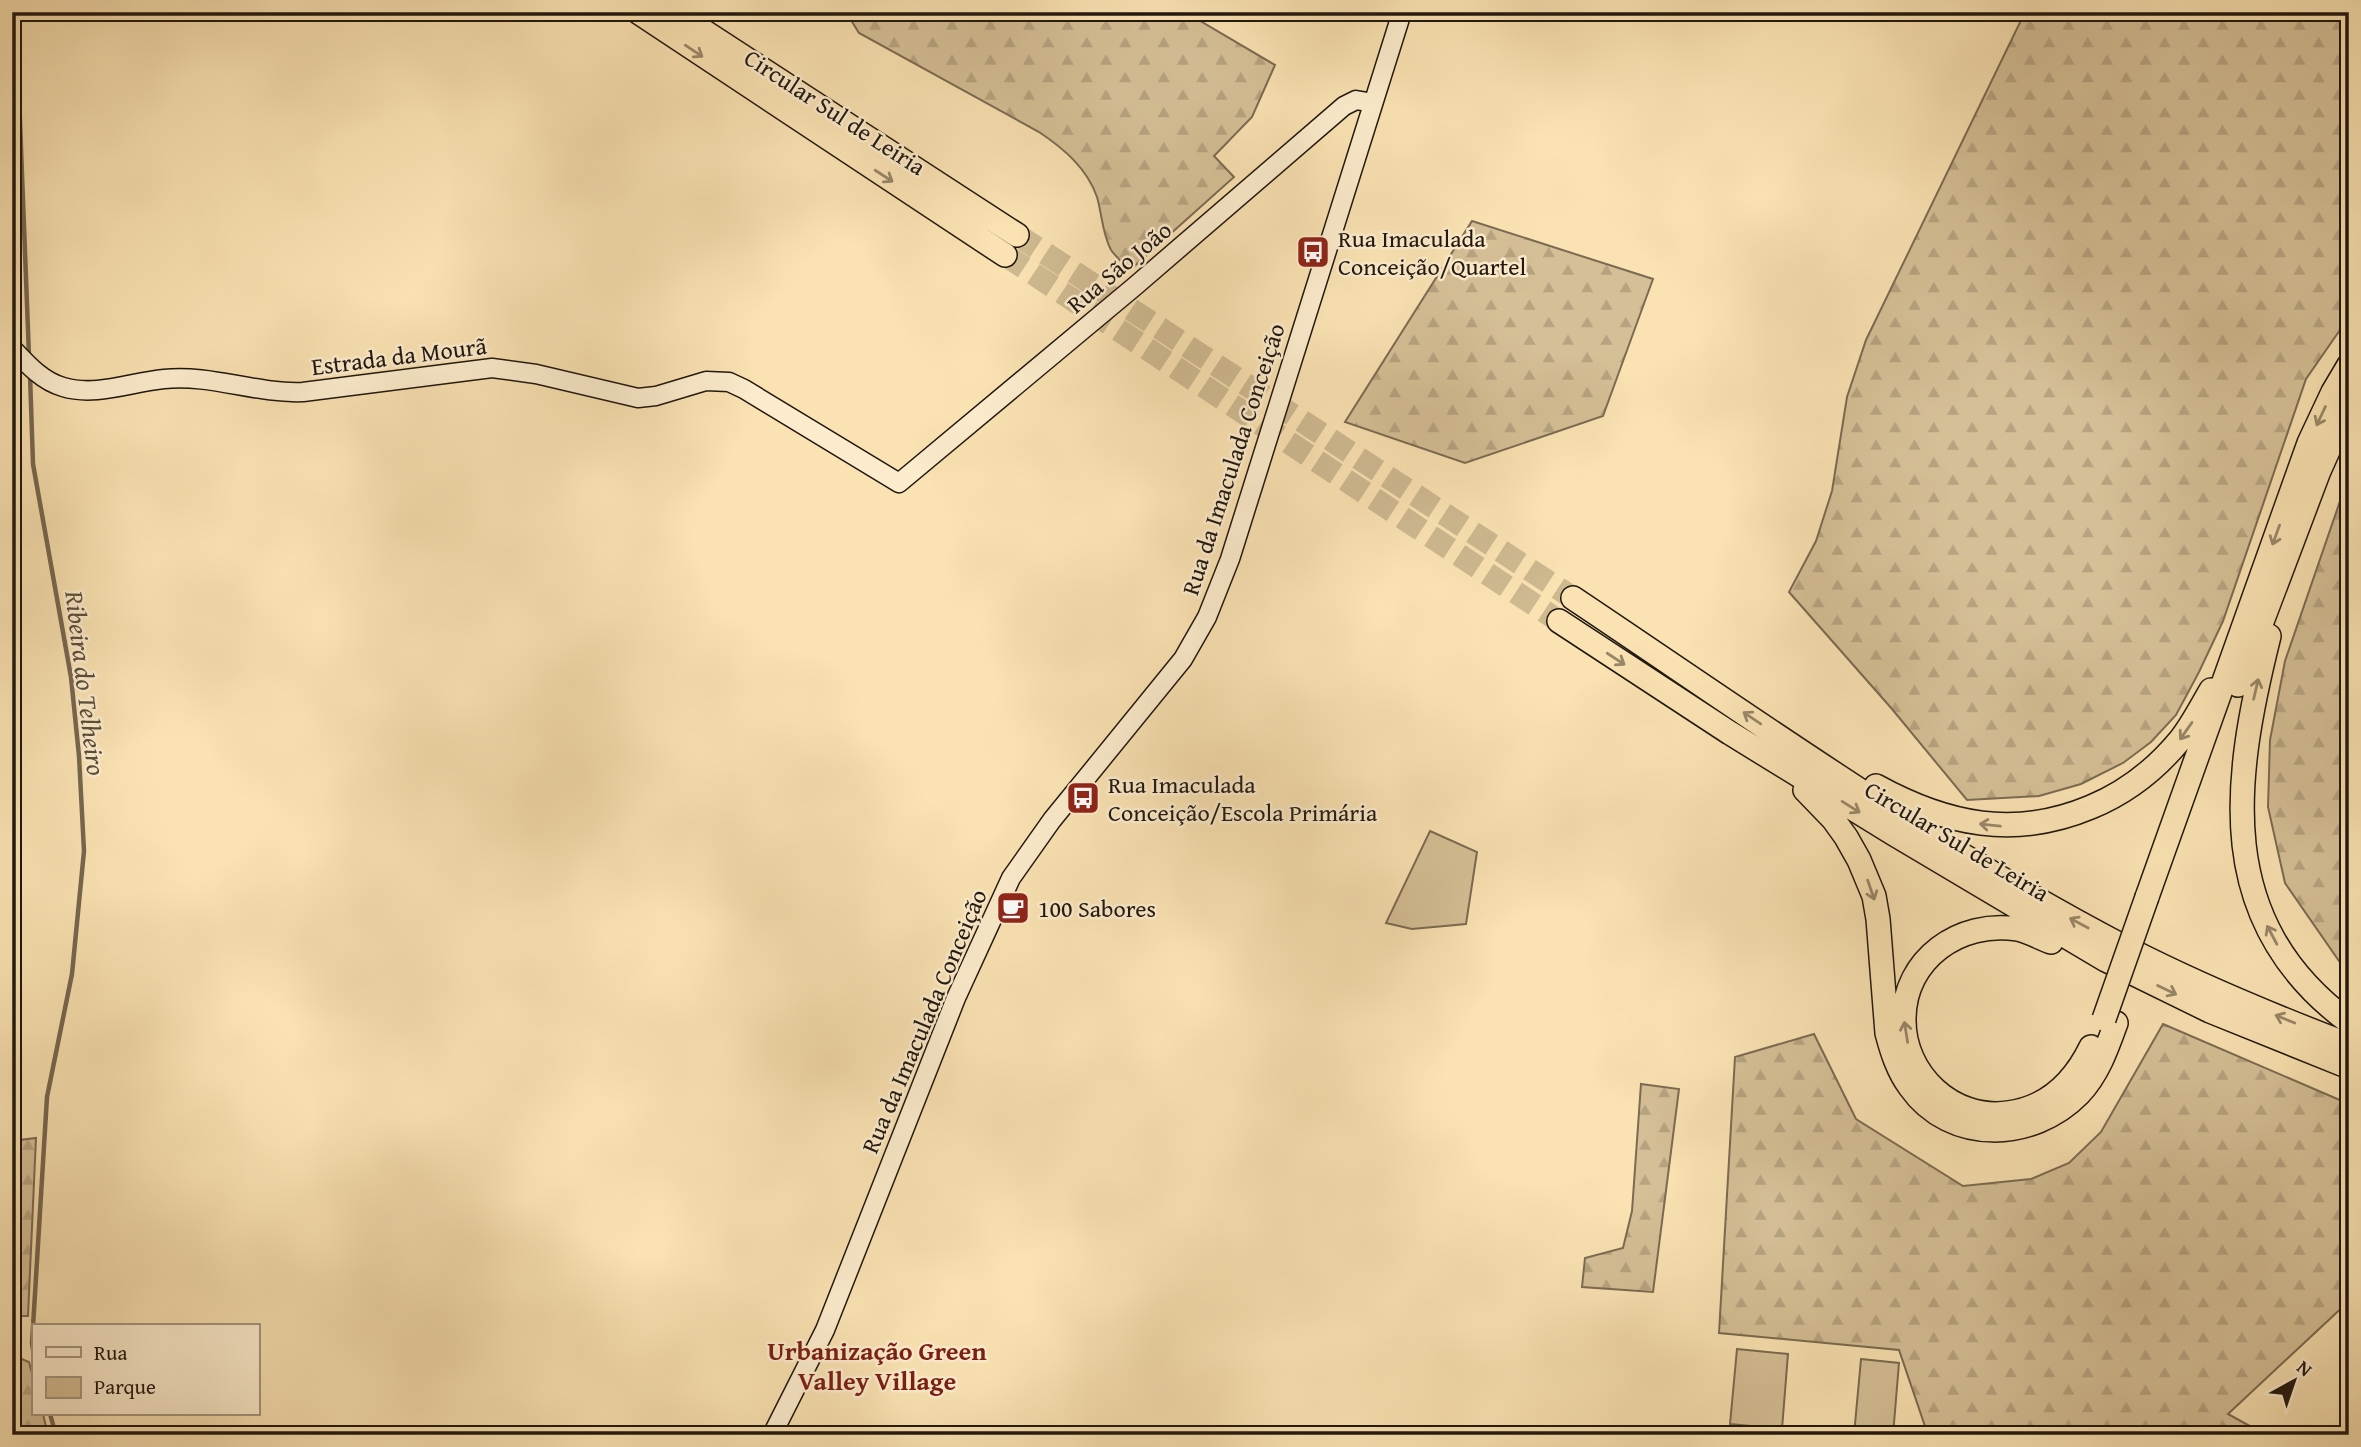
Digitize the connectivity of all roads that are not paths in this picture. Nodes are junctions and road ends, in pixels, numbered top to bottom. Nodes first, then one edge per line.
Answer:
1 (638, 12) edge
2 (674, 12) edge
3 (1402, 12) edge
4 (1373, 103) junction
5 (17, 353) edge
6 (2349, 365) edge
7 (2349, 404) edge
8 (899, 483) joint
9 (2284, 568) junction
10 (1573, 598) tunnel mouth
11 (1559, 621) tunnel mouth
12 (2233, 651) junction
13 (1730, 733) junction
14 (1809, 755) junction
15 (2153, 899) junction
16 (2106, 960) junction
17 (2110, 1021) junction
18 (2349, 1021) edge
19 (2349, 1045) edge
20 (2349, 1068) edge
21 (772, 1435) edge

1 -> 2 highway, Circular Sul de Leiria
3 - 4 main road, Rua da Imaculada Conceição
4 - 8 main road, Rua São João
4 - 21 main road, Rua da Imaculada Conceição
5 - 8 main road, Estrada da Mourã
6 -> 12 highway
7 - 9 highway
9 - 15 highway
18 -> 9 highway
14 -> 10 highway, Circular Sul de Leiria
11 -> 13 highway, Circular Sul de Leiria
12 -> 14 highway
12 - 15 highway
13 -> 16 highway, Circular Sul de Leiria
13 -> 17 highway
19 -> 14 highway, Circular Sul de Leiria
15 - 17 highway, bridge
17 -> 16 highway
16 -> 20 highway, Circular Sul de Leiria

